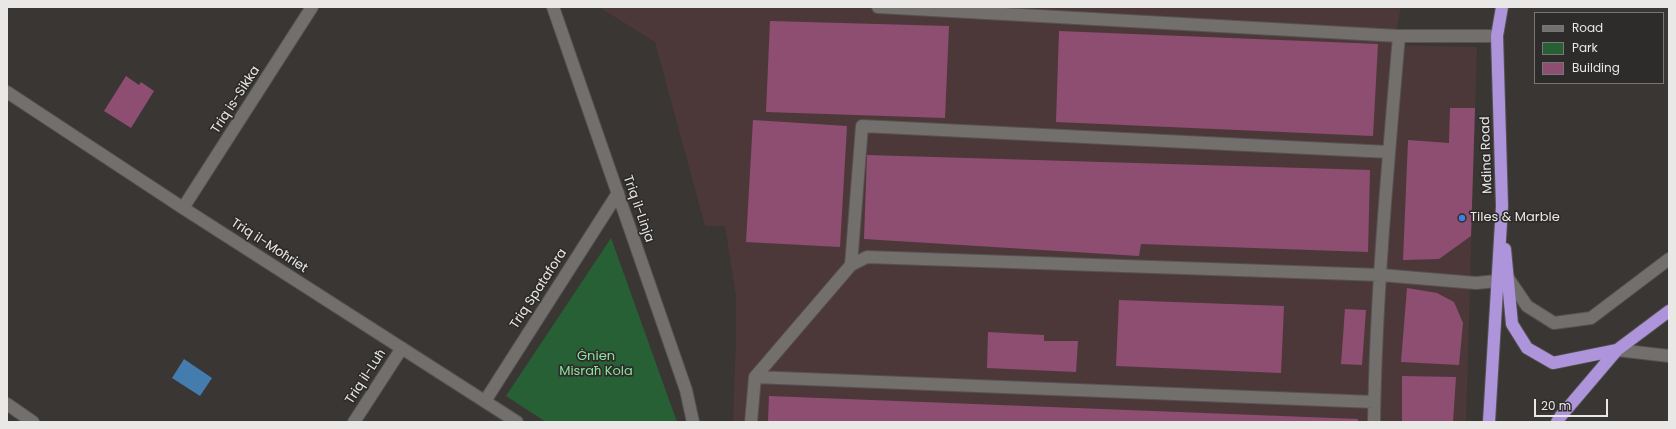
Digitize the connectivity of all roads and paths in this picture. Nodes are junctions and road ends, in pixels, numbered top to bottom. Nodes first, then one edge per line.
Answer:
1 (312, 7) edge
2 (553, 7) edge
3 (878, 7) edge
4 (1502, 7) edge
5 (1399, 36) junction
6 (1497, 36) junction
7 (7, 92) edge
8 (1389, 152) junction
9 (618, 193) junction
10 (183, 208) junction
11 (1669, 259) edge
12 (851, 265) junction
13 (1381, 275) junction
14 (1502, 279) junction
15 (1669, 311) edge
16 (402, 348) junction
17 (1617, 350) junction
18 (1669, 356) edge
19 (755, 377) junction
20 (485, 401) junction
21 (1374, 402) junction
22 (7, 404) edge
23 (1559, 419) edge
24 (33, 422) edge
25 (354, 422) edge
26 (517, 422) edge
27 (693, 422) edge
28 (751, 422) edge
29 (1374, 422) edge
30 (1489, 422) edge

1 - 10 street, Triq is-Sikka
2 - 9 street, Triq il-Linja
3 - 5 street
4 - 6 highway, Mdina Road
5 - 6 street
5 - 8 street
6 - 14 highway, Mdina Road
7 - 10 street, Triq il-Moħriet
8 - 12 street
8 - 13 street
9 - 20 street, Triq Spatafora
9 - 27 street, Triq il-Linja
10 - 16 street, Triq il-Moħriet
11 - 14 street
12 - 13 street
12 - 19 street
13 - 14 street
13 - 21 street
14 - 17 highway
14 - 30 highway, Mdina Road
15 - 17 highway
16 - 20 street, Triq il-Moħriet
16 - 25 street, Triq il-Luħ
17 - 18 street
17 - 23 highway
19 - 21 street
19 - 28 street
20 - 26 street, Triq il-Moħriet
21 - 29 street
22 - 24 street

